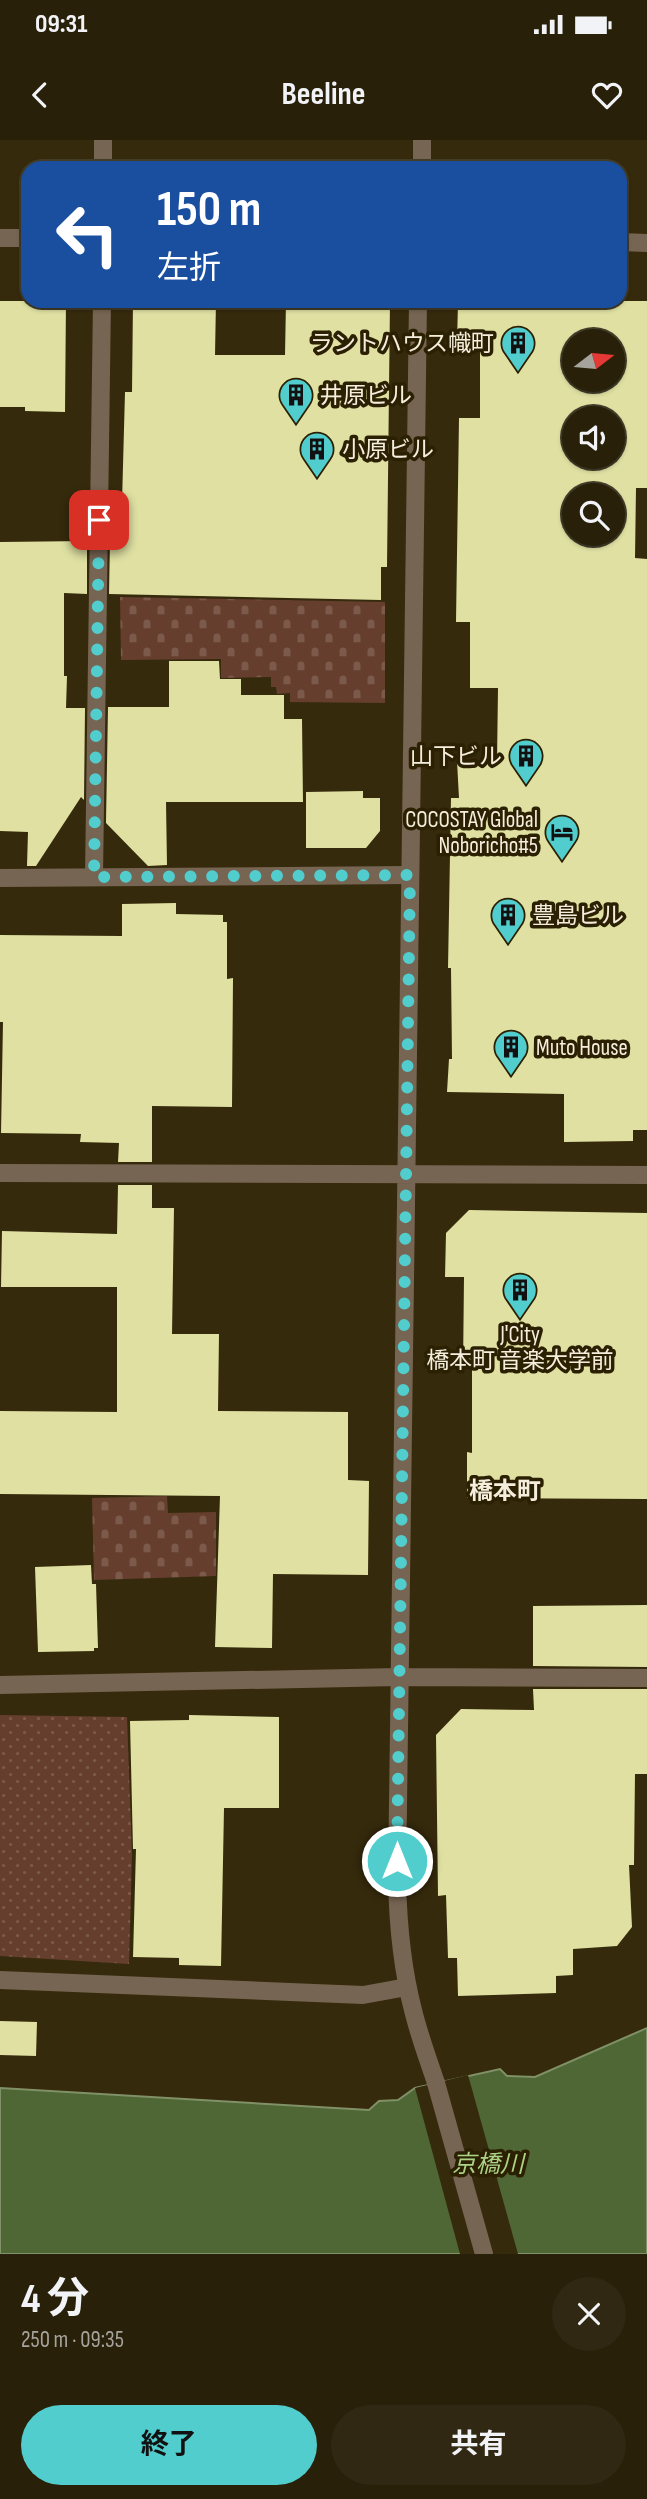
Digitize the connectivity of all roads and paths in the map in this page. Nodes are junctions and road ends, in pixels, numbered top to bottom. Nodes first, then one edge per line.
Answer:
1 (103, 140) edge
2 (422, 140) edge
3 (103, 161) edge
4 (422, 161) edge
5 (21, 237) edge
6 (0, 238) edge
7 (627, 242) edge
8 (647, 243) edge
9 (102, 308) edge
10 (418, 308) edge
11 (410, 875) junction
12 (94, 877) junction
13 (0, 878) edge
14 (0, 1173) edge
15 (647, 1175) edge
16 (405, 1176) junction
17 (398, 1678) junction
18 (647, 1678) edge
19 (0, 1685) edge
20 (0, 1980) edge
21 (407, 1987) junction
22 (484, 2254) edge

1 - 3 street
2 - 4 street
5 - 6 street
7 - 8 street
9 - 12 street
10 - 11 street
11 - 12 street
11 - 16 street
12 - 13 street
14 - 16 street
15 - 16 street
16 - 17 street
17 - 18 street
17 - 19 street
17 - 21 street
20 - 21 street
21 - 22 street

